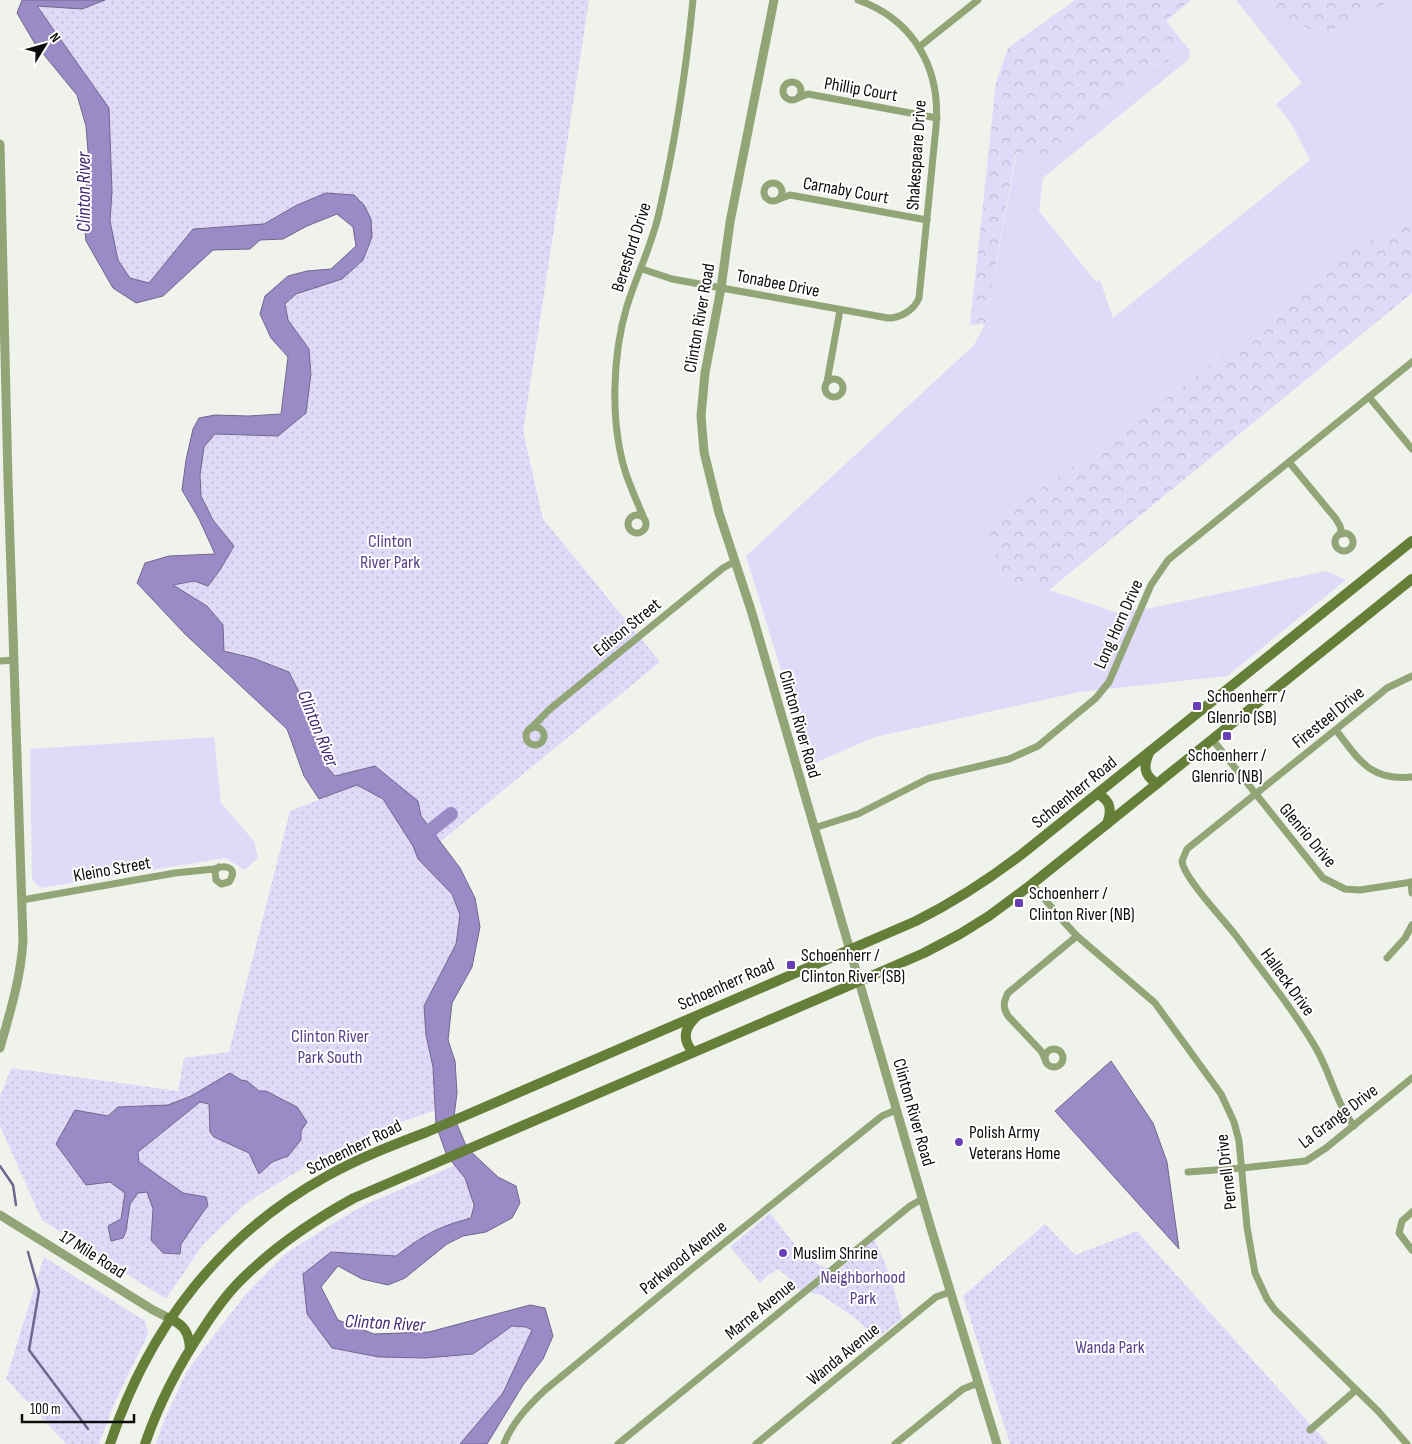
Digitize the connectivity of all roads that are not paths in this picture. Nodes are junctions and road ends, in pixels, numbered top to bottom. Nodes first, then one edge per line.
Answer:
1 (693, 0) edge
2 (774, 0) edge
3 (858, 0) edge
4 (978, 0) edge
5 (919, 47) junction
6 (800, 87) junction
7 (808, 94) junction
8 (798, 98) junction
9 (937, 118) junction
10 (0, 144) edge
11 (781, 188) junction
12 (790, 195) junction
13 (779, 199) junction
14 (927, 220) junction
15 (1, 255) edge
16 (2, 267) edge
17 (642, 269) junction
18 (722, 288) junction
19 (840, 310) junction
20 (908, 311) joint
21 (1412, 362) edge
22 (830, 372) junction
23 (838, 380) junction
24 (827, 382) junction
25 (1369, 397) junction
26 (1412, 449) edge
27 (4, 455) edge
28 (1289, 462) junction
29 (637, 502) junction
30 (643, 516) junction
31 (632, 517) junction
32 (1342, 534) dead end
33 (1412, 541) edge
34 (734, 562) junction
35 (1412, 579) edge
36 (0, 660) edge
37 (14, 660) junction
38 (1412, 676) edge
39 (541, 719) junction
40 (531, 728) junction
41 (1336, 730) junction
42 (542, 731) junction
43 (1212, 739) junction
44 (1150, 752) junction
45 (1412, 777) edge
46 (1157, 784) junction
47 (1098, 794) junction
48 (1255, 794) junction
49 (1107, 824) junction
50 (814, 828) junction
51 (1182, 866) joint
52 (219, 867) junction
53 (209, 870) junction
54 (215, 877) junction
55 (1411, 882) edge
56 (1032, 884) junction
57 (1412, 893) edge
58 (22, 900) junction
59 (1412, 925) edge
60 (1077, 936) junction
61 (850, 949) junction
62 (1387, 958) dead end
63 (859, 982) junction
64 (699, 1014) junction
65 (3, 1024) edge
66 (0, 1048) edge
67 (1050, 1050) junction
68 (1041, 1051) junction
69 (693, 1052) junction
70 (1045, 1059) junction
71 (1412, 1078) edge
72 (896, 1110) junction
73 (1354, 1126) junction
74 (1242, 1168) junction
75 (1188, 1172) dead end
76 (922, 1199) junction
77 (1412, 1212) edge
78 (0, 1215) edge
79 (1412, 1250) edge
80 (950, 1292) junction
81 (170, 1318) junction
82 (190, 1349) junction
83 (978, 1383) junction
84 (1356, 1390) junction
85 (1310, 1430) dead end
86 (110, 1444) edge
87 (145, 1444) edge
88 (504, 1444) edge
89 (618, 1444) edge
90 (756, 1444) edge
91 (895, 1444) edge
92 (997, 1444) edge
93 (1407, 1444) edge

1 - 17 street, Beresford Drive
2 - 18 street, Clinton River Road
3 - 5 street, Shakespeare Drive
4 - 5 street
5 - 9 street, Shakespeare Drive
6 - 7 street, Phillip Court
6 - 8 street, Phillip Court
6 - 8 street, Phillip Court
7 - 8 street, Phillip Court
7 - 9 street, Phillip Court
9 - 14 street, Shakespeare Drive
10 - 15 street
11 - 12 street, Carnaby Court
11 - 13 street, Carnaby Court
11 - 13 street, Carnaby Court
12 - 13 street, Carnaby Court
12 - 14 street, Carnaby Court
14 - 20 street, Shakespeare Drive
15 - 16 street
16 - 27 street
17 - 18 street, Tonabee Drive
17 - 29 street, Beresford Drive
18 - 19 street, Tonabee Drive
18 - 34 street, Clinton River Road
19 - 20 street, Tonabee Drive
19 - 22 street
21 - 25 street, Long Horn Drive
22 - 23 street
22 - 24 street
23 - 24 street
23 - 24 street
25 - 26 street
25 - 28 street, Long Horn Drive
27 - 37 street
28 - 32 street
28 - 50 street, Long Horn Drive
29 - 30 street, Beresford Drive
29 - 31 street
30 - 31 street
30 - 31 street
33 - 44 main road, Schoenherr Road
34 - 39 street, Edison Street
34 - 50 street, Clinton River Road
35 - 43 main road
36 - 37 street
37 - 58 street
38 - 41 street, Firesteel Drive
39 - 40 street, Edison Street
39 - 42 street
40 - 42 street
40 - 42 street
41 - 45 street
41 - 48 street, Firesteel Drive
43 - 46 main road
43 - 48 street, Glenrio Drive
44 - 46 main road
44 - 47 main road, Schoenherr Road
46 - 49 main road
47 - 49 main road
47 - 61 main road, Schoenherr Road
48 - 51 street, Firesteel Drive
48 - 55 street, Glenrio Drive
49 - 56 main road
50 - 61 street, Clinton River Road
51 - 73 street, Halleck Drive
52 - 53 street, Kleino Street
52 - 54 street
52 - 54 street
53 - 54 street
53 - 58 street, Kleino Street
55 - 57 street
56 - 60 street, Pernell Drive
56 - 63 main road
58 - 65 street
59 - 62 street
60 - 68 street
60 - 74 street, Pernell Drive
61 - 63 street, Clinton River Road
61 - 64 main road, Schoenherr Road
63 - 69 main road
63 - 72 street, Clinton River Road
64 - 69 main road
64 - 81 main road, Schoenherr Road
65 - 66 street
67 - 68 street
67 - 70 street
67 - 70 street
68 - 70 street
69 - 82 main road
71 - 73 street, La Grange Drive
72 - 76 street, Clinton River Road
72 - 88 street, Parkwood Avenue
73 - 74 street, La Grange Drive
74 - 75 street, La Grange Drive
74 - 84 street, Pernell Drive
76 - 80 street, Clinton River Road
76 - 89 street, Marne Avenue
77 - 79 street
78 - 81 street, 17 Mile Road
80 - 83 street, Clinton River Road
80 - 90 street, Wanda Avenue
81 - 82 main road
81 - 86 main road, Schoenherr Road
82 - 87 main road
83 - 91 street
83 - 92 street, Clinton River Road
84 - 85 street
84 - 93 street, Pernell Drive

